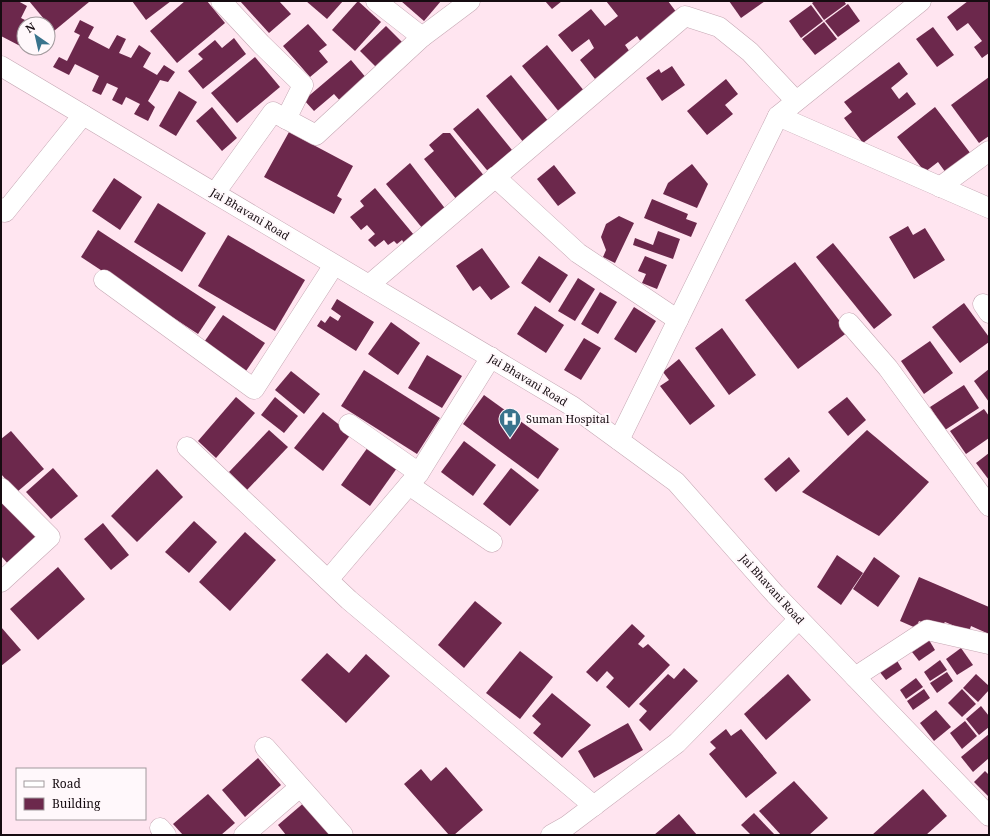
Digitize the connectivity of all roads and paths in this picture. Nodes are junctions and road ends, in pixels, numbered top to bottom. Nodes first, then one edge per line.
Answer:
1 (220, 1) edge
2 (376, 1) edge
3 (470, 1) edge
4 (921, 1) edge
5 (422, 37) junction
6 (1, 66) edge
7 (796, 101) junction
8 (83, 115) junction
9 (778, 116) junction
10 (286, 119) junction
11 (989, 151) edge
12 (495, 177) junction
13 (940, 186) junction
14 (215, 193) junction
15 (1, 208) edge
16 (989, 208) edge
17 (334, 265) junction
18 (104, 280) dead end
19 (369, 285) junction
20 (678, 320) junction
21 (849, 322) dead end
22 (491, 357) junction
23 (349, 424) dead end
24 (619, 440) junction
25 (187, 447) dead end
26 (414, 479) junction
27 (1, 488) edge
28 (989, 506) edge
29 (492, 542) dead end
30 (328, 580) junction
31 (1, 582) edge
32 (799, 619) junction
33 (989, 644) edge
34 (855, 677) junction
35 (265, 748) dead end
36 (300, 787) junction
37 (594, 806) junction
38 (989, 816) edge
39 (244, 835) edge
40 (343, 835) edge
41 (551, 835) edge

1 - 10 street
2 - 5 street
3 - 5 street
4 - 7 street
5 - 10 street
6 - 8 street, Jai Bhavani Road
7 - 9 street
7 - 12 street
8 - 14 street, Jai Bhavani Road
8 - 15 street
9 - 13 street
9 - 20 street
10 - 14 street
11 - 13 street
12 - 19 street
12 - 20 street
13 - 16 street
14 - 17 street, Jai Bhavani Road
17 - 18 street
17 - 19 street, Jai Bhavani Road
19 - 22 street, Jai Bhavani Road
20 - 24 street
21 - 28 street
22 - 24 street, Jai Bhavani Road
22 - 26 street
23 - 26 street
24 - 32 street, Jai Bhavani Road
25 - 30 street
26 - 29 street
26 - 30 street
27 - 31 street
30 - 37 street
32 - 34 street, Jai Bhavani Road
32 - 37 street
33 - 34 street
34 - 38 street, Jai Bhavani Road
35 - 36 street
36 - 39 street
36 - 40 street
37 - 41 street

